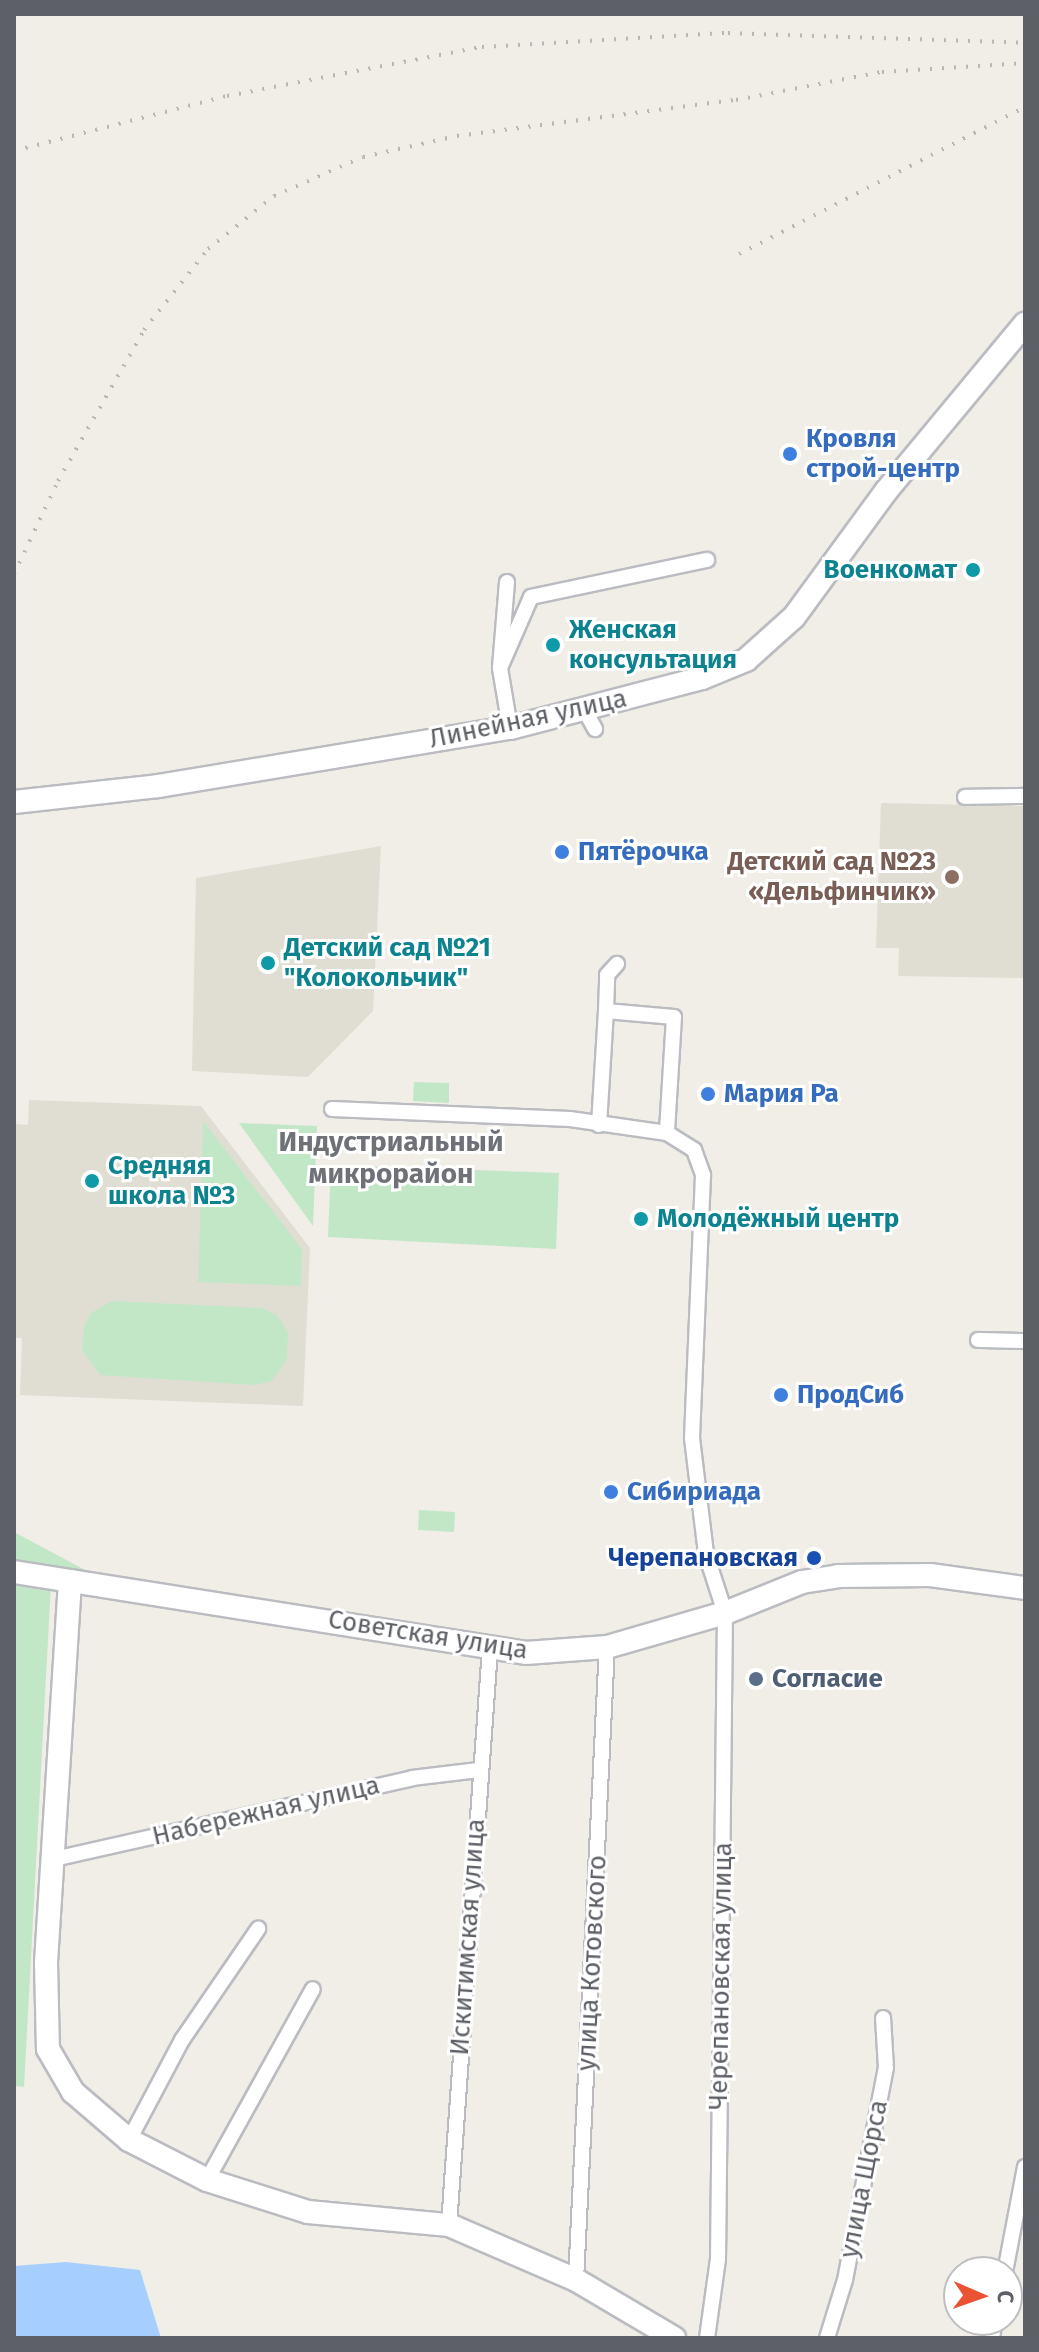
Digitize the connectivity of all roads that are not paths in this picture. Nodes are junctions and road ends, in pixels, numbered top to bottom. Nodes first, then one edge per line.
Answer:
1 (1025, 324) edge
2 (707, 560) dead end
3 (507, 582) dead end
4 (500, 668) junction
5 (510, 728) junction
6 (1025, 796) edge
7 (965, 797) dead end
8 (14, 802) edge
9 (617, 964) dead end
10 (606, 1011) junction
11 (332, 1109) dead end
12 (599, 1125) junction
13 (667, 1133) junction
14 (978, 1340) dead end
15 (1025, 1341) edge
16 (14, 1572) edge
17 (70, 1581) junction
18 (1025, 1588) edge
19 (725, 1613) junction
20 (607, 1647) junction
21 (490, 1649) junction
22 (479, 1770) junction
23 (54, 1859) junction
24 (258, 1929) dead end
25 (313, 1989) dead end
26 (883, 2018) dead end
27 (129, 2140) junction
28 (1025, 2167) edge
29 (207, 2180) junction
30 (449, 2225) junction
31 (1008, 2256) edge
32 (576, 2280) junction
33 (674, 2338) edge
34 (707, 2338) edge
35 (827, 2338) edge

1 - 5 main road, Линейная улица
2 - 4 street
3 - 4 street
4 - 5 street
5 - 8 main road, Линейная улица
6 - 7 street
9 - 10 street
10 - 12 street
10 - 13 street
11 - 12 street
12 - 13 street
13 - 19 street, Черепановская улица
14 - 15 street
16 - 17 main road, Советская улица
17 - 21 main road, Советская улица
17 - 23 main road
18 - 19 main road, Советская улица
19 - 20 main road, Советская улица
19 - 34 street, Черепановская улица
20 - 21 main road, Советская улица
20 - 32 street, улица Котовского
21 - 22 street, Искитимская улица
22 - 23 street, Набережная улица
22 - 30 street, Искитимская улица
23 - 27 main road
24 - 27 street
25 - 29 street
26 - 35 street, улица Щорса
27 - 29 main road
28 - 31 street
29 - 30 main road
30 - 32 main road
32 - 33 main road

